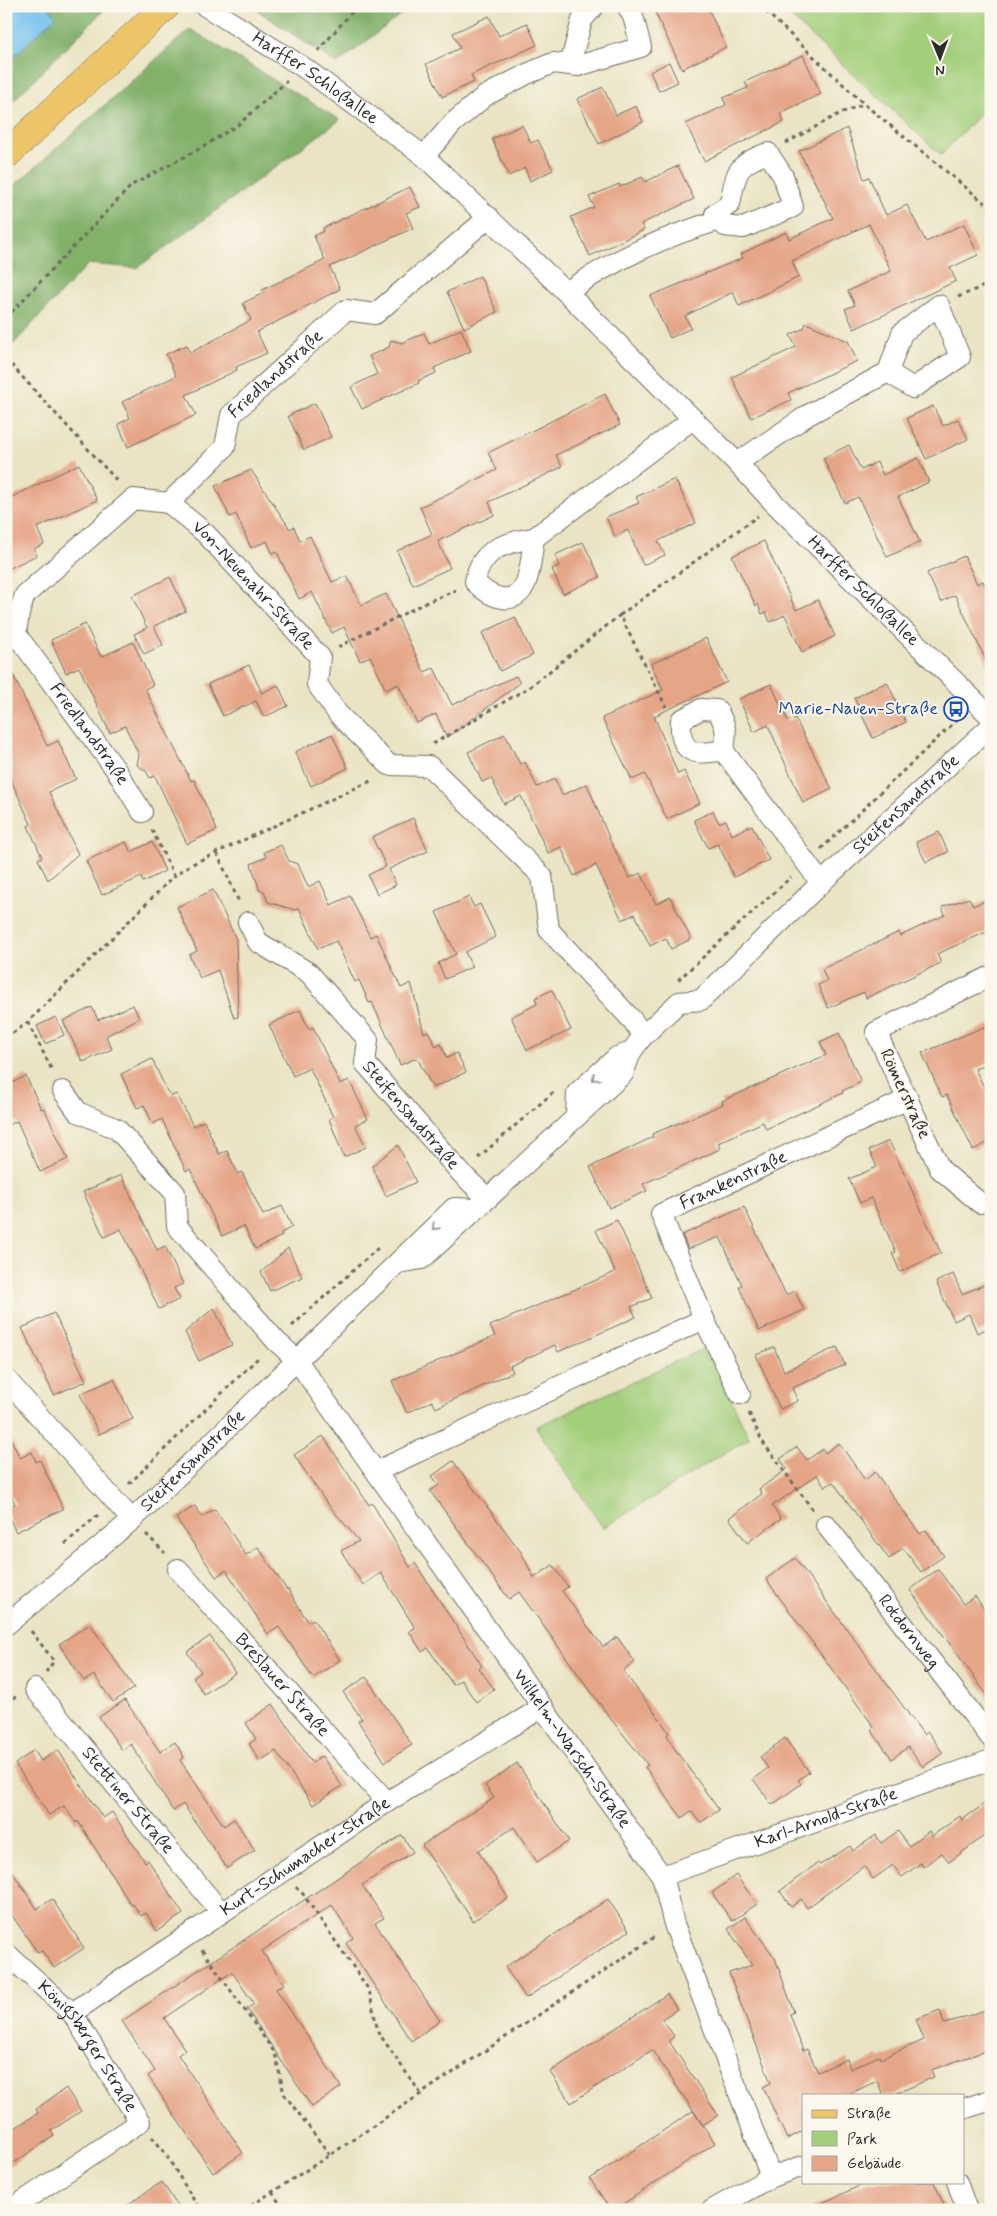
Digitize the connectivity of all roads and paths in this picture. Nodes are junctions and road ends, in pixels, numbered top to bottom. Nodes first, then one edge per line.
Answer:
1 (166, 6) edge
2 (205, 6) edge
3 (357, 6) edge
4 (594, 6) edge
5 (627, 6) edge
6 (760, 6) edge
7 (578, 66) junction
8 (303, 67) junction
9 (864, 104) junction
10 (768, 153) junction
11 (6, 155) edge
12 (424, 156) junction
13 (991, 208) edge
14 (489, 218) junction
15 (720, 220) junction
16 (991, 283) edge
17 (566, 292) junction
18 (939, 305) junction
19 (6, 318) edge
20 (6, 359) edge
21 (888, 372) junction
22 (693, 418) junction
23 (737, 463) junction
24 (133, 498) junction
25 (773, 502) junction
26 (169, 503) junction
27 (534, 538) junction
28 (475, 582) junction
29 (620, 615) junction
30 (11, 638) edge
31 (320, 657) junction
32 (975, 702) junction
33 (669, 713) dead end
34 (991, 717) edge
35 (991, 726) edge
36 (429, 746) dead end
37 (723, 750) dead end
38 (389, 764) junction
39 (142, 812) joint
40 (217, 853) junction
41 (806, 864) junction
42 (174, 876) junction
43 (821, 883) junction
44 (248, 922) joint
45 (991, 976) edge
46 (676, 982) dead end
47 (28, 1022) junction
48 (643, 1036) junction
49 (6, 1038) edge
50 (558, 1088) dead end
51 (63, 1091) joint
52 (908, 1099) junction
53 (461, 1173) junction
54 (980, 1203) dead end
55 (481, 1204) junction
56 (383, 1244) dead end
57 (704, 1319) junction
58 (276, 1341) junction
59 (296, 1359) junction
60 (6, 1379) edge
61 (740, 1394) joint
62 (377, 1471) junction
63 (113, 1500) junction
64 (132, 1520) junction
65 (826, 1525) joint
66 (63, 1546) dead end
67 (178, 1569) joint
68 (12, 1620) edge
69 (35, 1689) joint
70 (543, 1707) junction
71 (991, 1738) edge
72 (991, 1760) edge
73 (387, 1802) junction
74 (281, 1874) junction
75 (662, 1876) junction
76 (221, 1912) junction
77 (674, 1924) junction
78 (192, 1934) junction
79 (6, 1952) edge
80 (72, 2013) junction
81 (421, 2094) junction
82 (991, 2100) edge
83 (964, 2109) edge
84 (140, 2122) junction
85 (330, 2155) junction
86 (802, 2166) edge
87 (771, 2178) junction
88 (958, 2184) edge
89 (272, 2192) junction
90 (13, 2208) dead end
91 (200, 2210) edge
92 (244, 2210) edge
93 (284, 2210) edge
94 (712, 2210) edge
95 (967, 2210) edge

1 - 11 main road
2 - 8 street, Harffer Schloßallee
3 - 8 path
4 - 7 street
5 - 7 street
6 - 9 path
7 - 12 street
8 - 12 street, Harffer Schloßallee
8 - 19 path
9 - 10 path
9 - 13 path
10 - 15 street
10 - 15 street
12 - 14 street, Harffer Schloßallee
14 - 17 street, Harffer Schloßallee
14 - 26 street, Friedlandstraße
15 - 17 street
16 - 18 path
17 - 22 street, Harffer Schloßallee
18 - 21 street
18 - 21 street
20 - 24 path
21 - 23 street
22 - 23 street, Harffer Schloßallee
22 - 27 street
23 - 25 street, Harffer Schloßallee
24 - 26 street
24 - 30 street, Friedlandstraße
25 - 29 path
25 - 32 street, Harffer Schloßallee
26 - 31 street, Von-Neuenahr-Straße
27 - 28 street
27 - 28 street
28 - 31 path
29 - 33 path
29 - 36 path
30 - 39 street, Friedlandstraße
31 - 38 street, Von-Neuenahr-Straße
32 - 34 street, Harffer Schloßallee
32 - 41 path
35 - 43 street, Steifensandstraße
37 - 41 street
38 - 40 path
38 - 48 street
39 - 42 path
40 - 42 path
40 - 44 path
41 - 43 street
41 - 46 path
42 - 47 path
43 - 48 street, Steifensandstraße
44 - 53 street, Steifensandstraße
45 - 52 street, Römerstraße
47 - 49 path
47 - 51 path
48 - 55 street, Steifensandstraße
50 - 53 path
51 - 58 street
52 - 54 street, Römerstraße
52 - 57 street, Frankenstraße
53 - 55 street, Steifensandstraße
55 - 59 street, Steifensandstraße
56 - 58 path
57 - 61 street, Frankenstraße
57 - 62 street
58 - 59 street
58 - 63 path
59 - 62 street, Wilhelm-Warsch-Straße
59 - 64 street, Steifensandstraße
60 - 63 street, Steifensandstraße
61 - 65 path
62 - 70 street, Wilhelm-Warsch-Straße
63 - 64 street, Steifensandstraße
63 - 66 path
64 - 67 path
64 - 68 street, Steifensandstraße
65 - 71 street, Rotdornweg
67 - 73 street, Breslauer Straße
68 - 69 path
69 - 76 street, Stettiner Straße
70 - 73 street, Kurt-Schumacher-Straße
70 - 75 street, Wilhelm-Warsch-Straße
72 - 75 street, Karl-Arnold-Straße
73 - 74 street, Kurt-Schumacher-Straße
74 - 76 street, Kurt-Schumacher-Straße
74 - 81 path
75 - 77 street, Wilhelm-Warsch-Straße
76 - 78 street, Kurt-Schumacher-Straße
77 - 81 path
77 - 87 street, Wilhelm-Warsch-Straße
78 - 80 street, Kurt-Schumacher-Straße
78 - 85 path
79 - 80 street, Königsberger Straße
80 - 84 street, Königsberger Straße
81 - 85 path
82 - 83 street
84 - 90 street, Königsberger Straße
84 - 91 path
85 - 89 path
86 - 87 street
87 - 94 street
88 - 95 street
89 - 92 path
89 - 93 path

